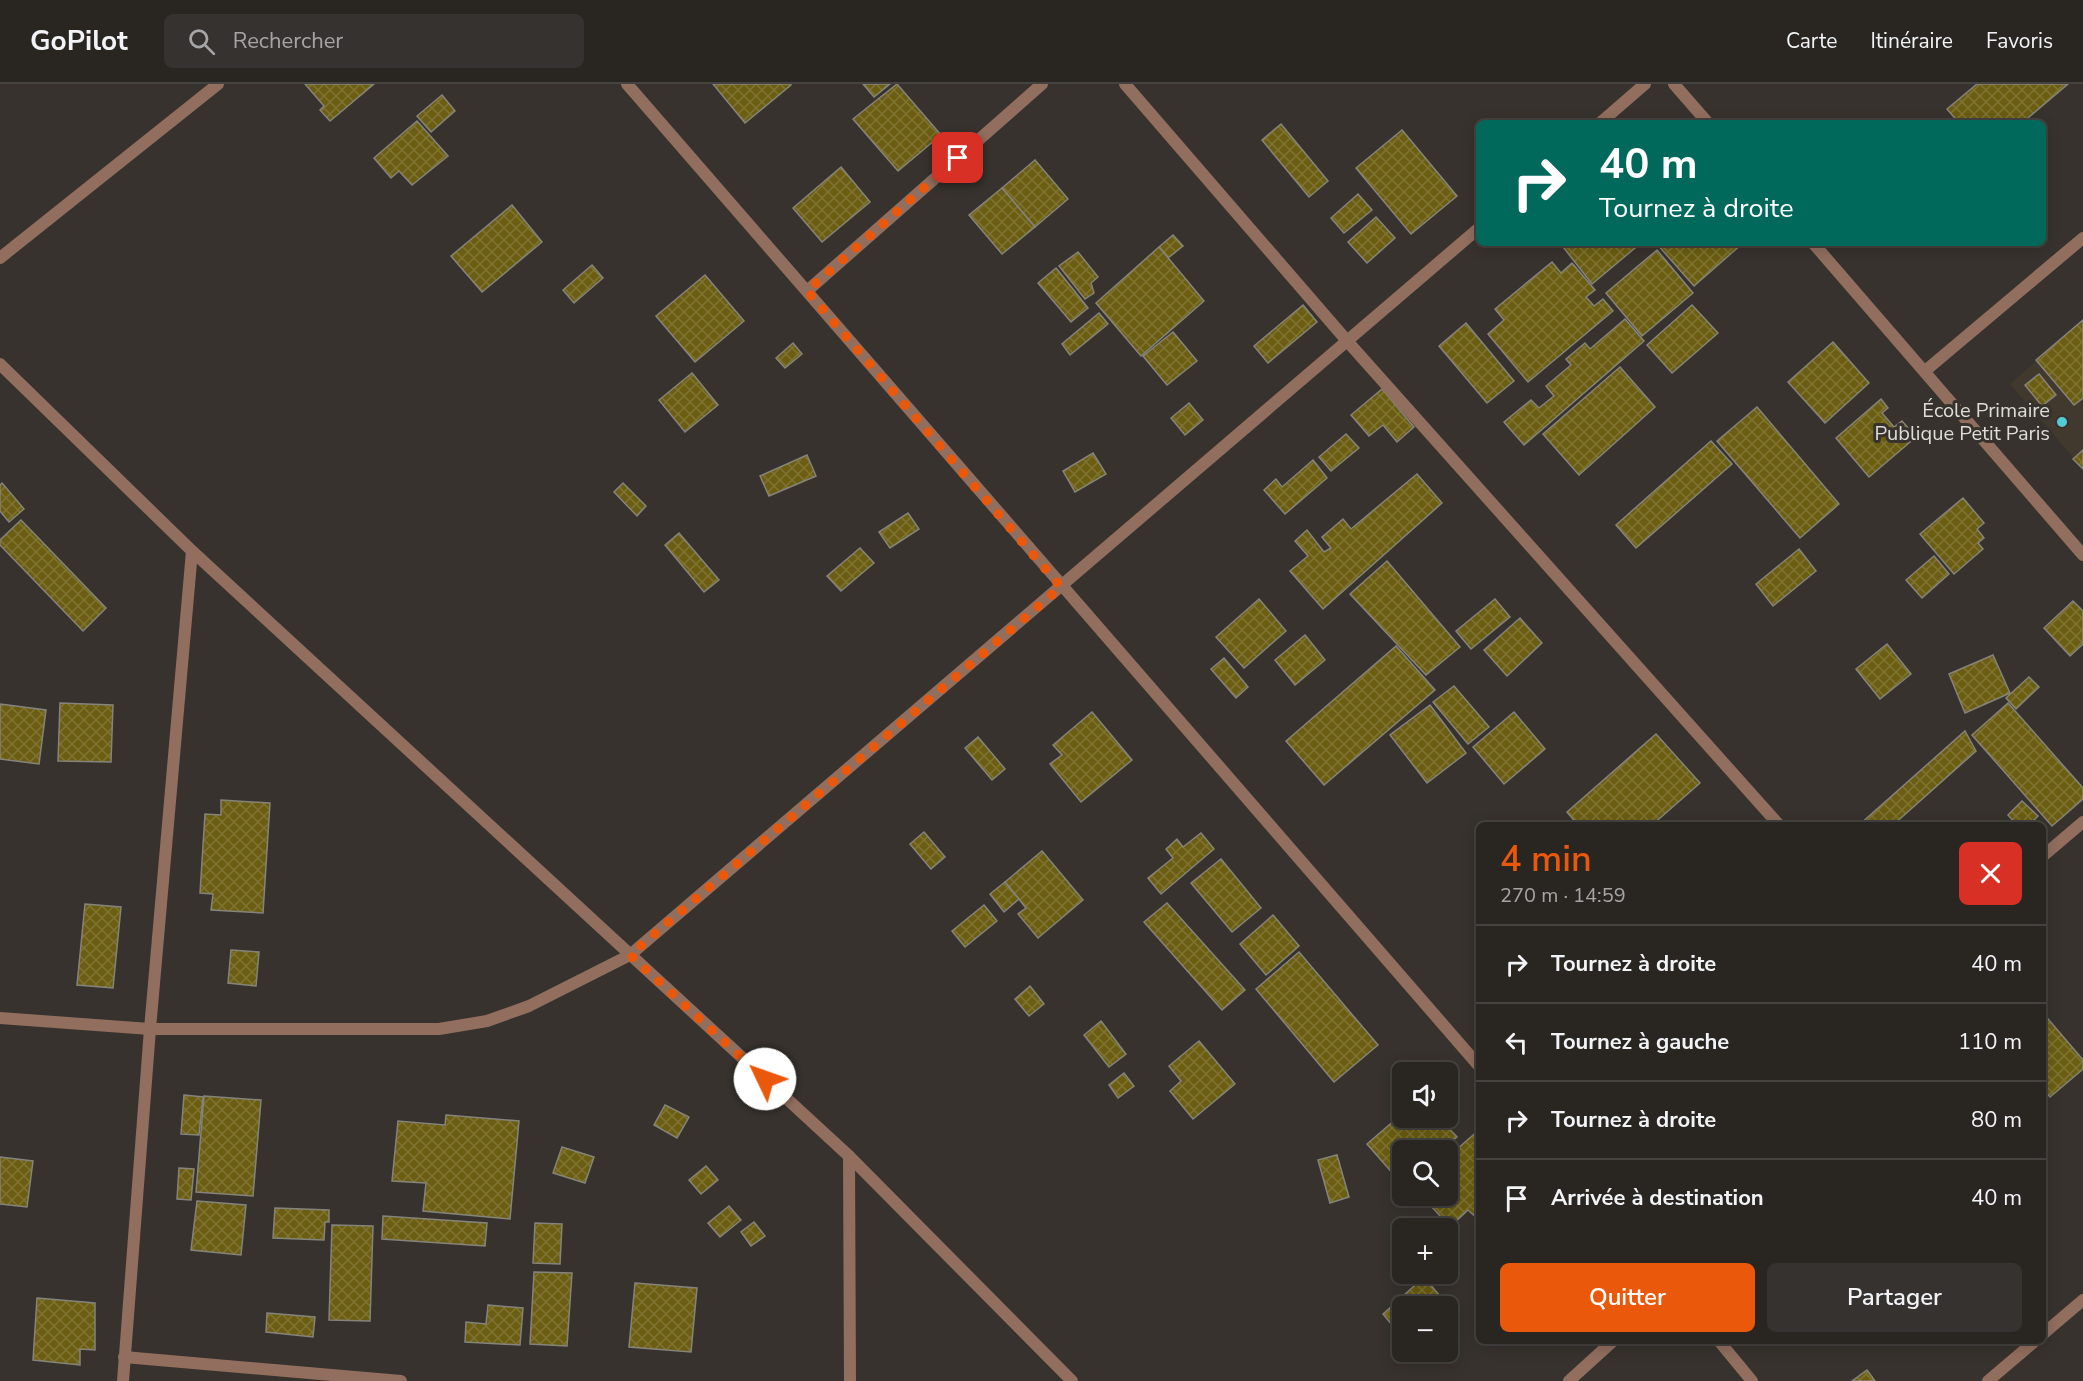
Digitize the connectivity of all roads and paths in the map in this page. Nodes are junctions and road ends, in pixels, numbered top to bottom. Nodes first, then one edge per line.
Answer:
1 (218, 84) edge
2 (627, 84) edge
3 (1042, 84) edge
4 (1125, 84) edge
5 (1645, 84) edge
6 (1674, 84) edge
7 (1603, 120) edge
8 (1705, 120) edge
9 (1476, 231) edge
10 (2083, 238) edge
11 (1816, 246) edge
12 (0, 258) edge
13 (807, 291) junction
14 (1348, 342) junction
15 (0, 364) edge
16 (1925, 371) junction
17 (192, 551) junction
18 (2083, 555) edge
19 (1061, 587) junction
20 (1776, 822) edge
21 (2083, 822) edge
22 (2046, 853) edge
23 (630, 955) junction
24 (0, 1018) edge
25 (150, 1029) junction
26 (1476, 1063) edge
27 (849, 1156) junction
28 (2083, 1300) edge
29 (2046, 1331) edge
30 (1610, 1344) edge
31 (1721, 1344) edge
32 (2031, 1344) edge
33 (124, 1357) junction
34 (123, 1381) edge
35 (401, 1381) edge
36 (850, 1381) edge
37 (1072, 1381) edge
38 (1569, 1381) edge
39 (1752, 1381) edge
40 (1988, 1381) edge

1 - 12 street
2 - 13 street
3 - 13 street
4 - 14 street
5 - 7 street
6 - 8 street
9 - 14 street
10 - 16 street
11 - 16 street
13 - 19 street
14 - 19 street
14 - 20 street
15 - 17 street
16 - 18 street
17 - 23 street
17 - 25 street
19 - 23 street
19 - 26 street
21 - 22 street
23 - 25 street
23 - 27 street
24 - 25 street
25 - 33 street
27 - 36 street
27 - 37 street
28 - 29 street
30 - 38 street
31 - 39 street
32 - 40 street
33 - 34 street
33 - 35 street

